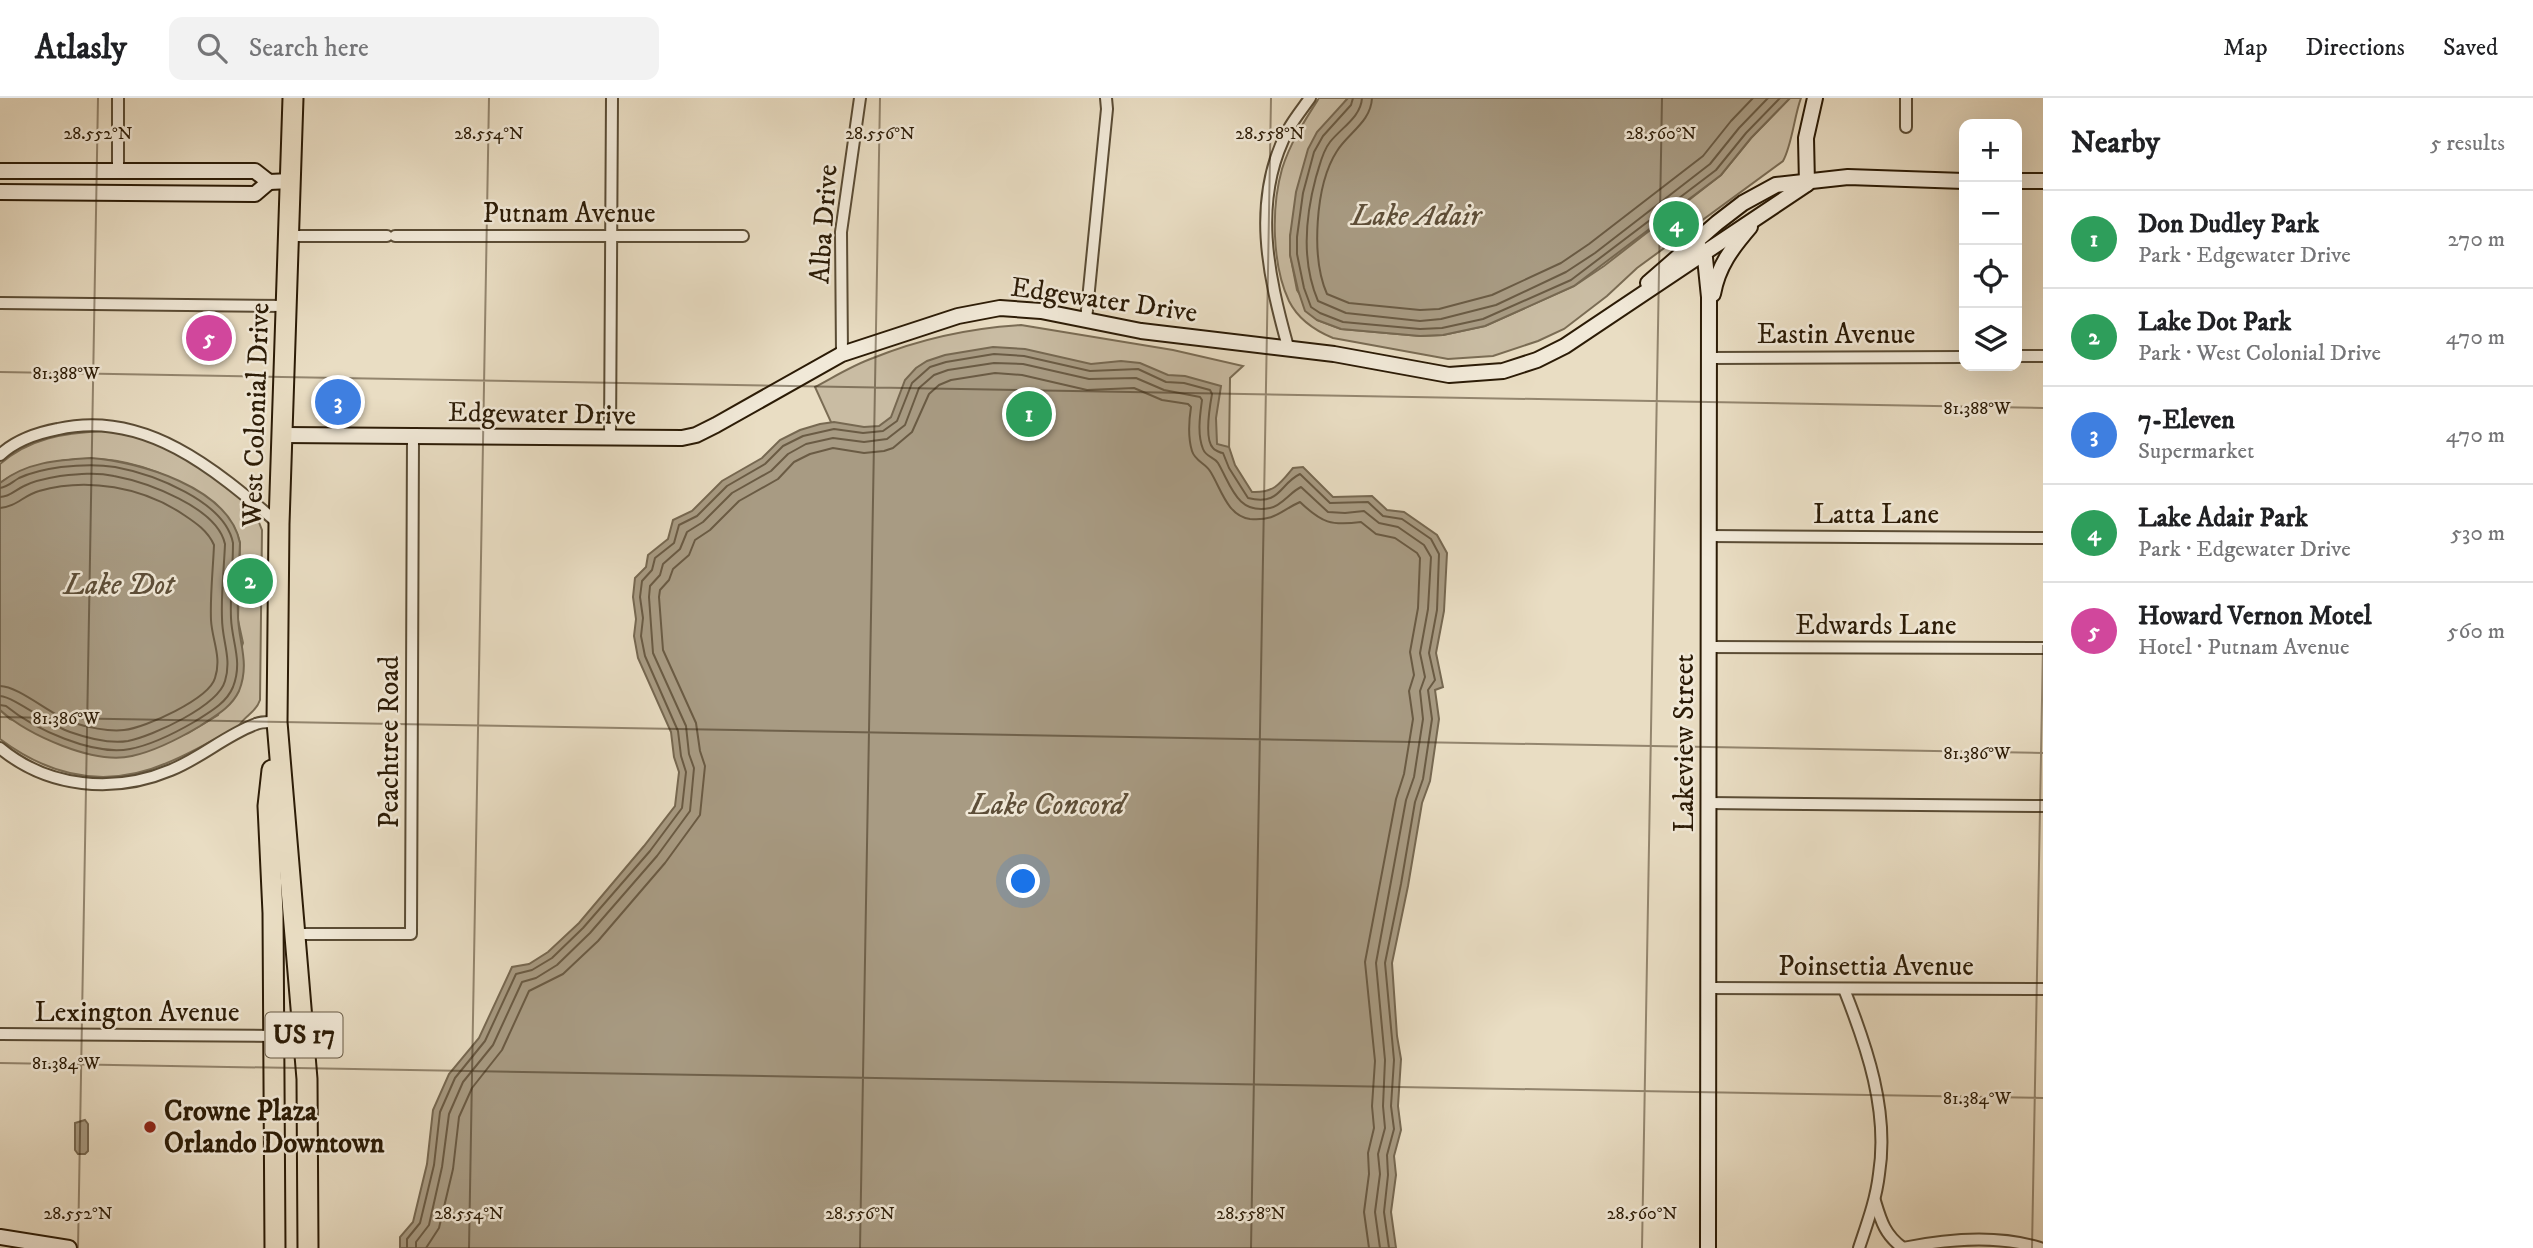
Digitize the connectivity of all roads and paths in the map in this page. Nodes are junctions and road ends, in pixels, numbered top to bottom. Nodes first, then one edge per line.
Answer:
1 (118, 98) edge
2 (293, 98) edge
3 (612, 98) edge
4 (860, 98) edge
5 (1111, 98) edge
6 (1310, 98) edge
7 (1815, 98) edge
8 (1906, 98) edge
9 (1106, 104) edge
10 (1906, 127) dead end
11 (0, 171) edge
12 (118, 171) junction
13 (290, 181) junction
14 (1959, 181) edge
15 (2022, 181) edge
16 (2043, 181) edge
17 (269, 182) junction
18 (1807, 184) junction
19 (0, 192) edge
20 (1765, 210) junction
21 (612, 235) junction
22 (290, 236) junction
23 (743, 236) dead end
24 (1695, 240) junction
25 (1703, 253) junction
26 (1629, 302) junction
27 (0, 303) edge
28 (288, 306) junction
29 (1709, 314) junction
30 (1086, 320) junction
31 (1288, 347) junction
32 (842, 354) junction
33 (2022, 356) edge
34 (2043, 356) edge
35 (1959, 357) edge
36 (1708, 358) junction
37 (284, 435) junction
38 (414, 437) junction
39 (610, 439) junction
40 (0, 455) edge
41 (279, 524) junction
42 (1709, 536) junction
43 (2043, 538) edge
44 (1708, 647) junction
45 (2043, 648) edge
46 (277, 728) junction
47 (0, 748) edge
48 (1708, 803) junction
49 (2043, 806) edge
50 (296, 934) junction
51 (1708, 988) junction
52 (1844, 989) junction
53 (2043, 989) edge
54 (0, 1034) edge
55 (274, 1036) junction
56 (1875, 1198) junction
57 (308, 1215) junction
58 (0, 1237) edge
59 (69, 1248) edge
60 (275, 1248) edge
61 (308, 1248) edge
62 (315, 1248) edge
63 (1708, 1248) edge
64 (1860, 1248) edge
65 (1903, 1248) edge
66 (2040, 1248) edge

1 - 12 street
2 - 13 highway, West Colonial Drive / US 17
3 - 21 street
4 - 32 street, Alba Drive
5 - 9 street
6 - 31 street
7 - 18 street
8 - 10 street
9 - 30 street
11 - 12 street
12 - 17 street
13 - 17 street
13 - 22 highway, West Colonial Drive / US 17
14 - 18 street, Edgewater Drive
15 - 16 street
17 - 19 street
18 - 20 street, Edgewater Drive
18 - 24 street, Edgewater Drive
20 - 25 street, Edgewater Drive
20 - 29 street
21 - 22 street, Putnam Avenue
21 - 23 street, Putnam Avenue
21 - 39 street
22 - 28 highway, West Colonial Drive / US 17
24 - 25 street, Lakeview Street
24 - 26 street, Edgewater Drive
25 - 26 street, Edgewater Drive
25 - 29 street, Lakeview Street
26 - 31 street, Edgewater Drive
27 - 28 street
28 - 37 highway, West Colonial Drive / US 17
29 - 36 street, Lakeview Street
30 - 31 street, Edgewater Drive
30 - 32 street, Edgewater Drive
32 - 39 street, Edgewater Drive
33 - 34 street
35 - 36 street, Eastin Avenue
36 - 42 street, Lakeview Street
37 - 38 street, Edgewater Drive
37 - 41 highway, West Colonial Drive / US 17
38 - 39 street, Edgewater Drive
38 - 50 street, Peachtree Road
40 - 41 street
41 - 46 highway, West Colonial Drive / US 17
42 - 43 street, Latta Lane
42 - 44 street, Lakeview Street
44 - 45 street, Edwards Lane
44 - 48 street, Lakeview Street
46 - 47 street
46 - 50 highway, West Colonial Drive / US 17
46 - 55 highway, West Colonial Drive / US 17
48 - 49 street
48 - 51 street, Lakeview Street
50 - 57 highway, West Colonial Drive / US 17
51 - 52 street, Poinsettia Avenue
51 - 63 street, Lakeview Street
52 - 53 street, Poinsettia Avenue
52 - 56 street
54 - 55 street, Lexington Avenue
55 - 60 highway, West Colonial Drive / US 17
56 - 64 street
56 - 65 street
57 - 61 highway, West Colonial Drive / US 17
57 - 62 highway
58 - 59 street
65 - 66 street

